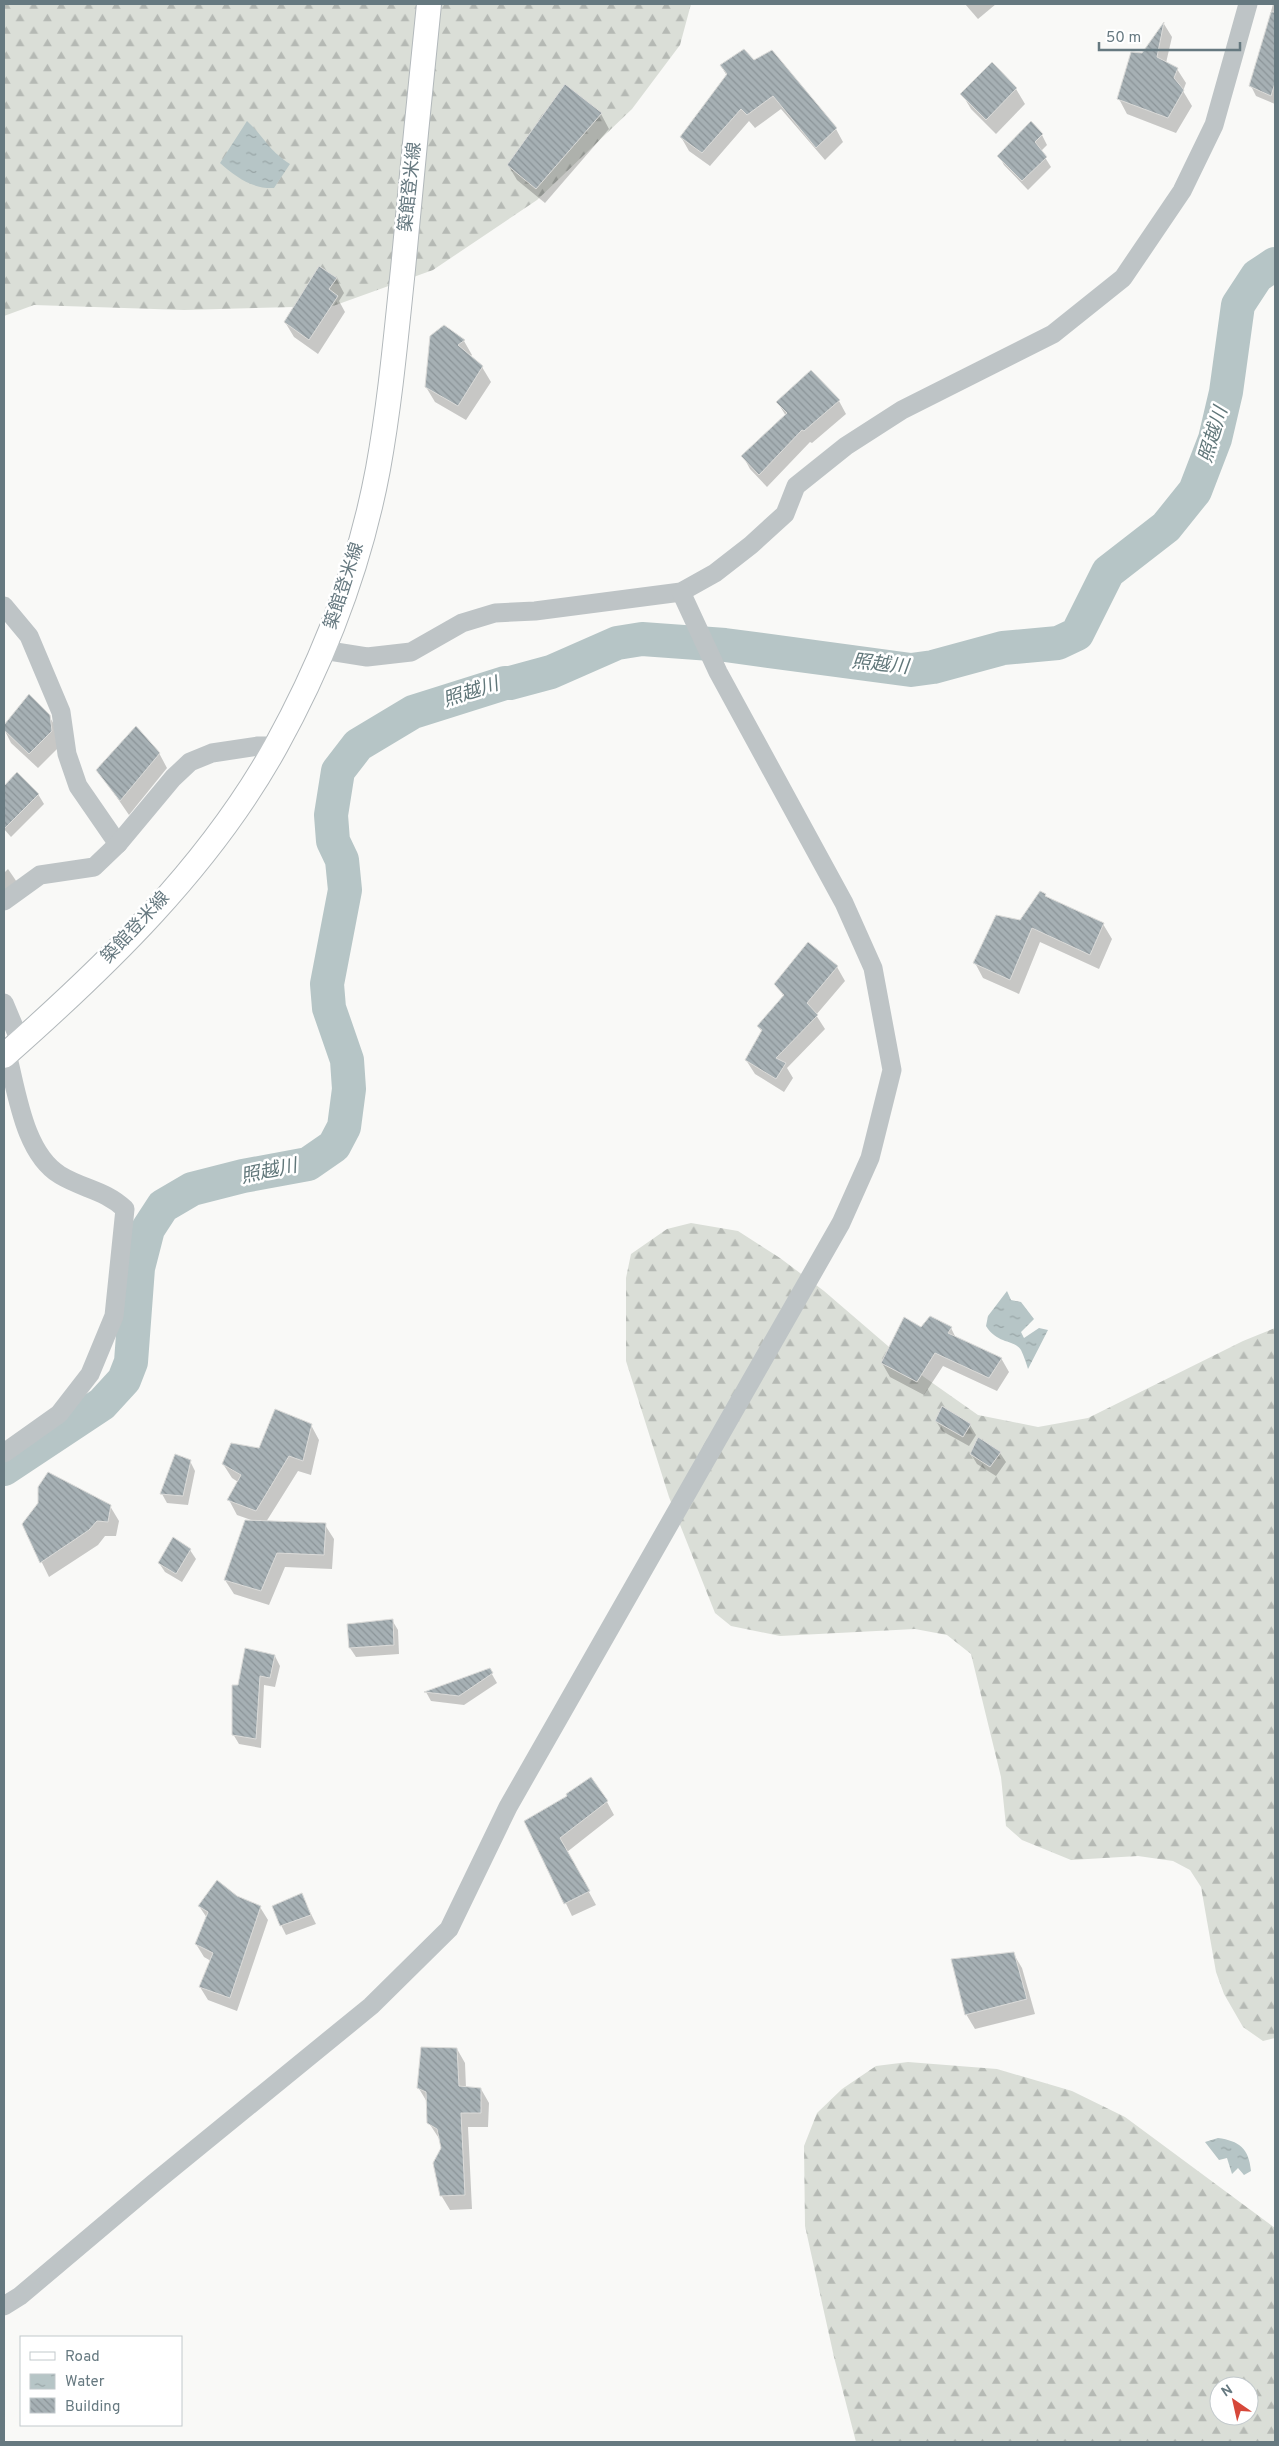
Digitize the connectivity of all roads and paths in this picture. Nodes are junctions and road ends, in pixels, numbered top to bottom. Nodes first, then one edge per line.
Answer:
1 (429, 4) edge
2 (1248, 4) edge
3 (681, 592) junction
4 (4, 606) edge
5 (323, 650) junction
6 (276, 746) junction
7 (118, 844) junction
8 (4, 901) edge
9 (4, 1002) edge
10 (10, 1050) edge
11 (4, 1453) edge
12 (4, 2306) edge

1 - 5 main road, 築館登米線
2 - 3 street
3 - 5 street
3 - 12 street
4 - 7 street
5 - 6 main road, 築館登米線
6 - 7 street
6 - 10 main road, 築館登米線
7 - 8 street
9 - 10 street
10 - 11 street

